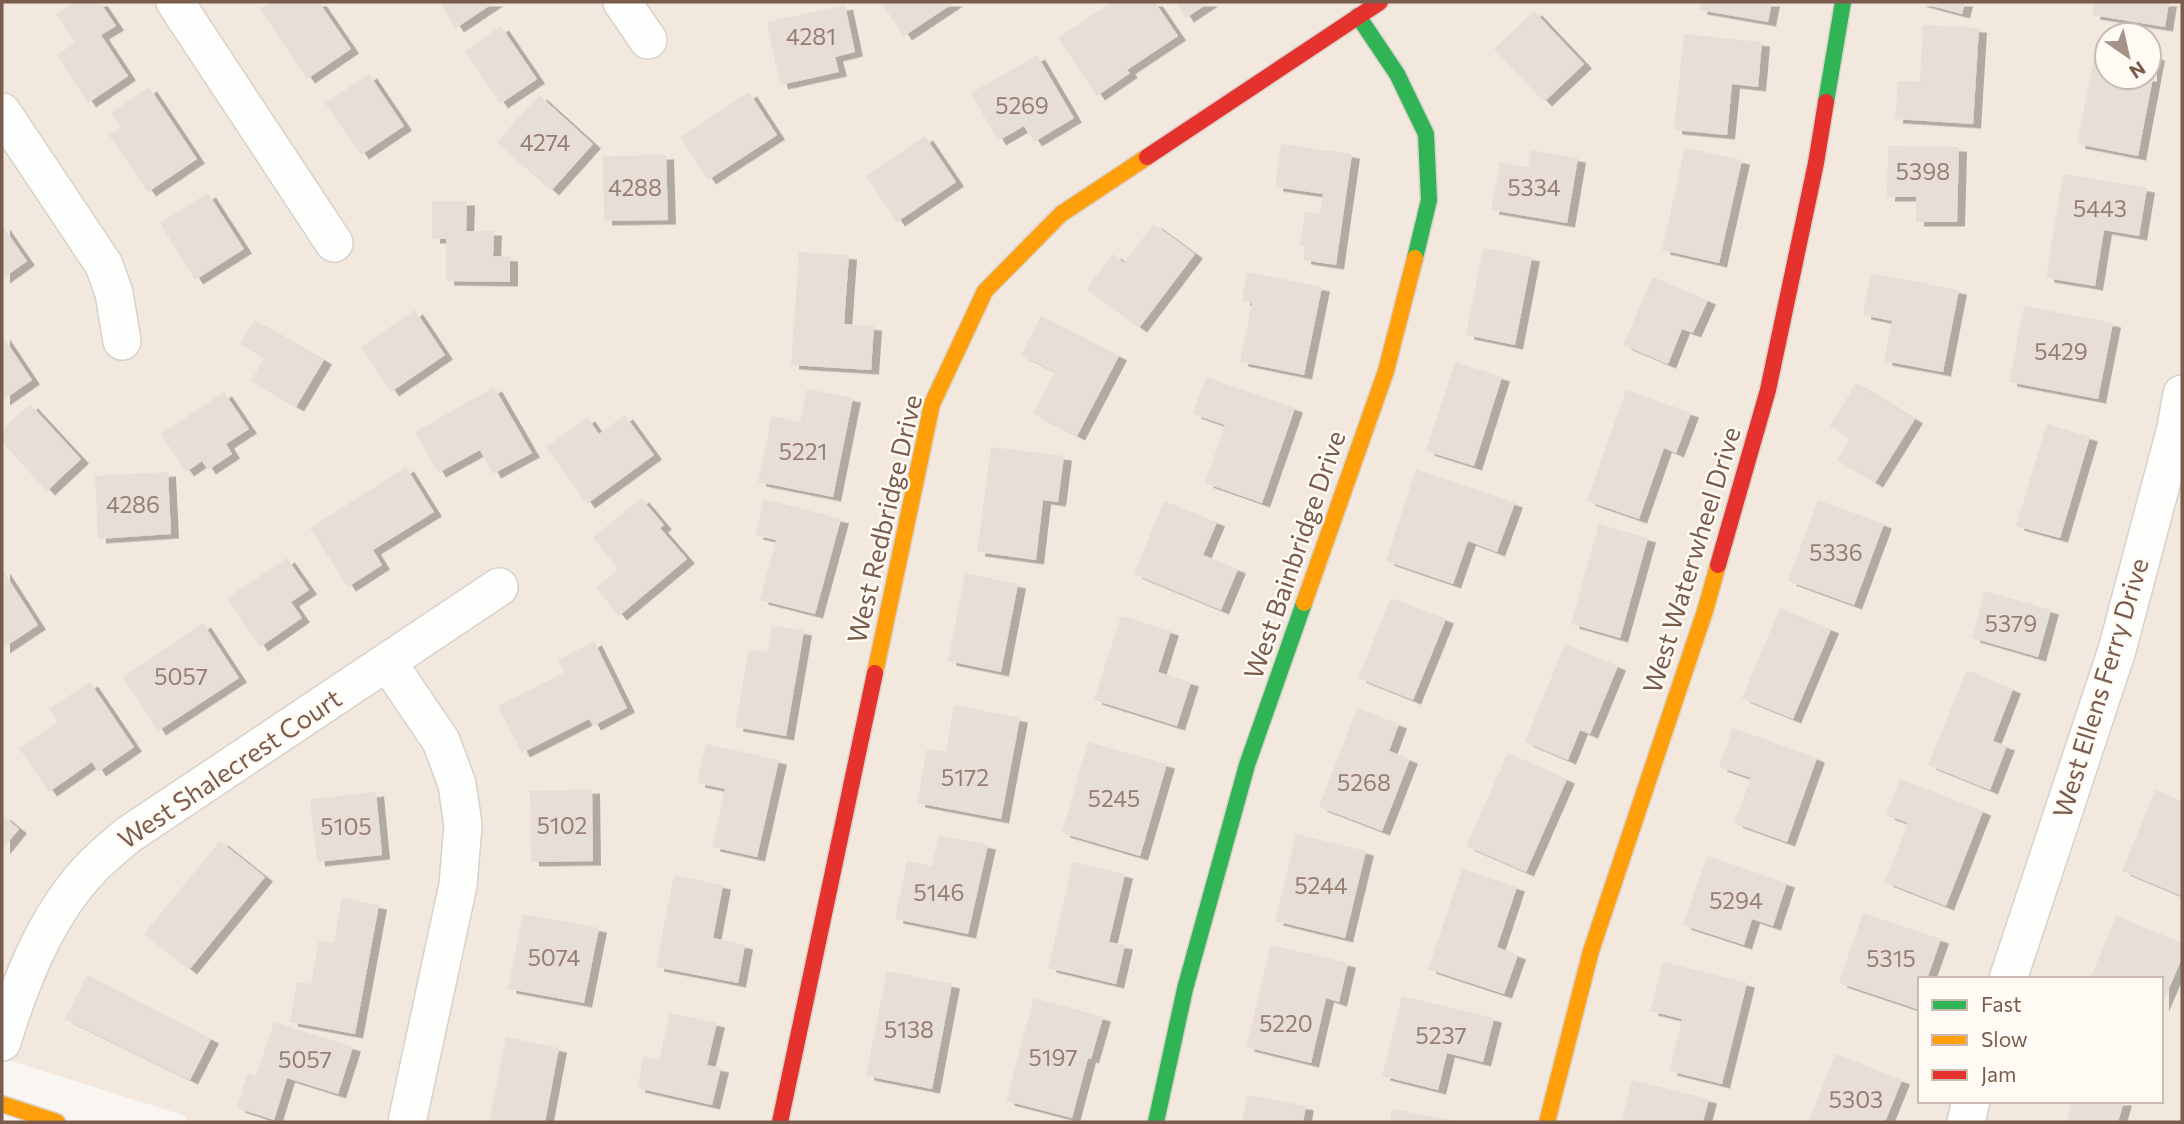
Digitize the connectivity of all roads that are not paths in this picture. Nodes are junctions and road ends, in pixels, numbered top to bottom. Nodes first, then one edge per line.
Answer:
1 (175, 2) edge
2 (622, 2) edge
3 (1380, 2) edge
4 (1843, 2) edge
5 (1358, 16) junction
6 (648, 40) dead end
7 (2, 112) edge
8 (334, 243) dead end
9 (121, 341) dead end
10 (2182, 394) edge
11 (499, 587) dead end
12 (388, 663) junction
13 (2008, 977) edge
14 (2, 1042) edge
15 (1971, 1103) edge
16 (2, 1104) edge
17 (57, 1122) edge
18 (407, 1122) edge
19 (780, 1122) edge
20 (1156, 1122) edge
21 (1547, 1122) edge
22 (1966, 1122) edge

1 - 8 street
2 - 6 street
3 - 5 street, West Redbridge Drive
4 - 21 street, West Waterwheel Drive
5 - 19 street, West Redbridge Drive
5 - 20 street, West Bainbridge Drive
7 - 9 street
10 - 13 street, West Ellens Ferry Drive
11 - 12 street, West Shalecrest Court
12 - 14 street, West Shalecrest Court
12 - 18 street
15 - 22 street
16 - 17 street

